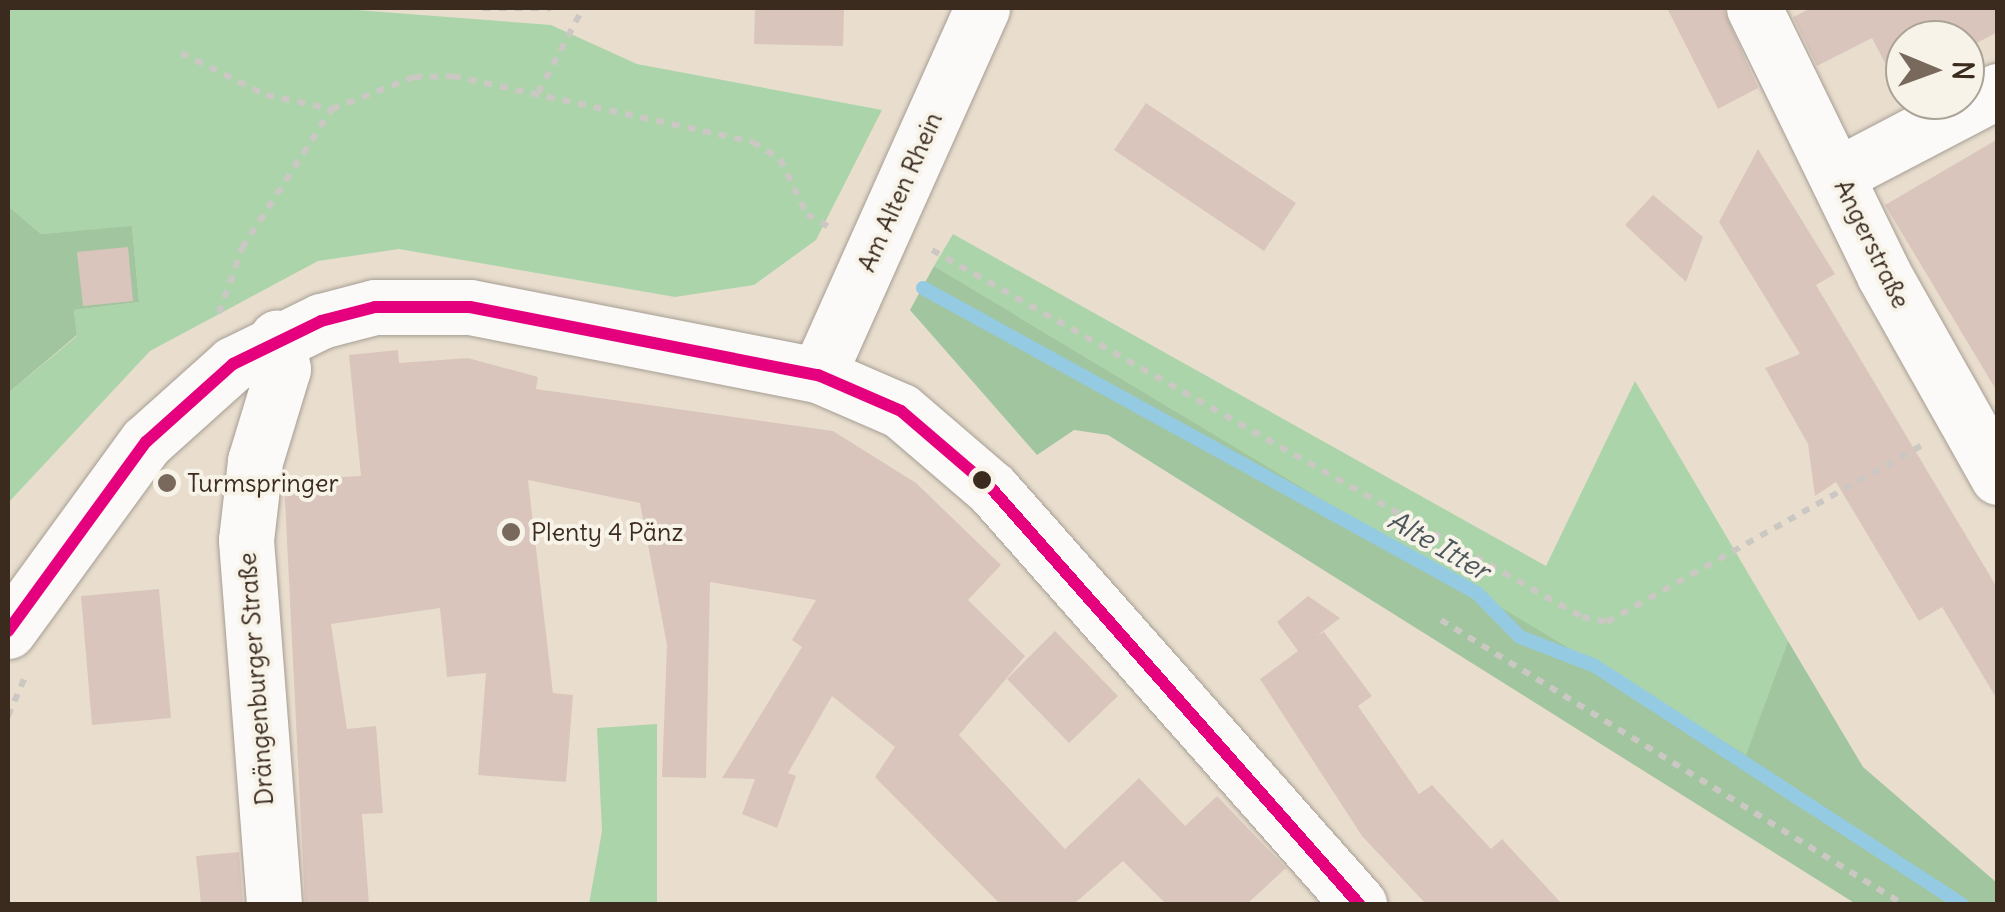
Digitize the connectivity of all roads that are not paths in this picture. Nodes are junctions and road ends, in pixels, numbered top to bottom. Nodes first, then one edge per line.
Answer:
1 (982, 8) edge
2 (1754, 8) edge
3 (1998, 91) edge
4 (1837, 175) junction
5 (277, 338) junction
6 (818, 376) junction
7 (1998, 477) edge
8 (8, 631) edge
9 (274, 904) edge
10 (1359, 904) edge

1 - 6 street, Am Alten Rhein
2 - 4 street, Angerstraße
3 - 4 street
4 - 7 street, Angerstraße
5 - 6 street
5 - 8 street
5 - 9 street, Drängenburger Straße
6 - 10 street

